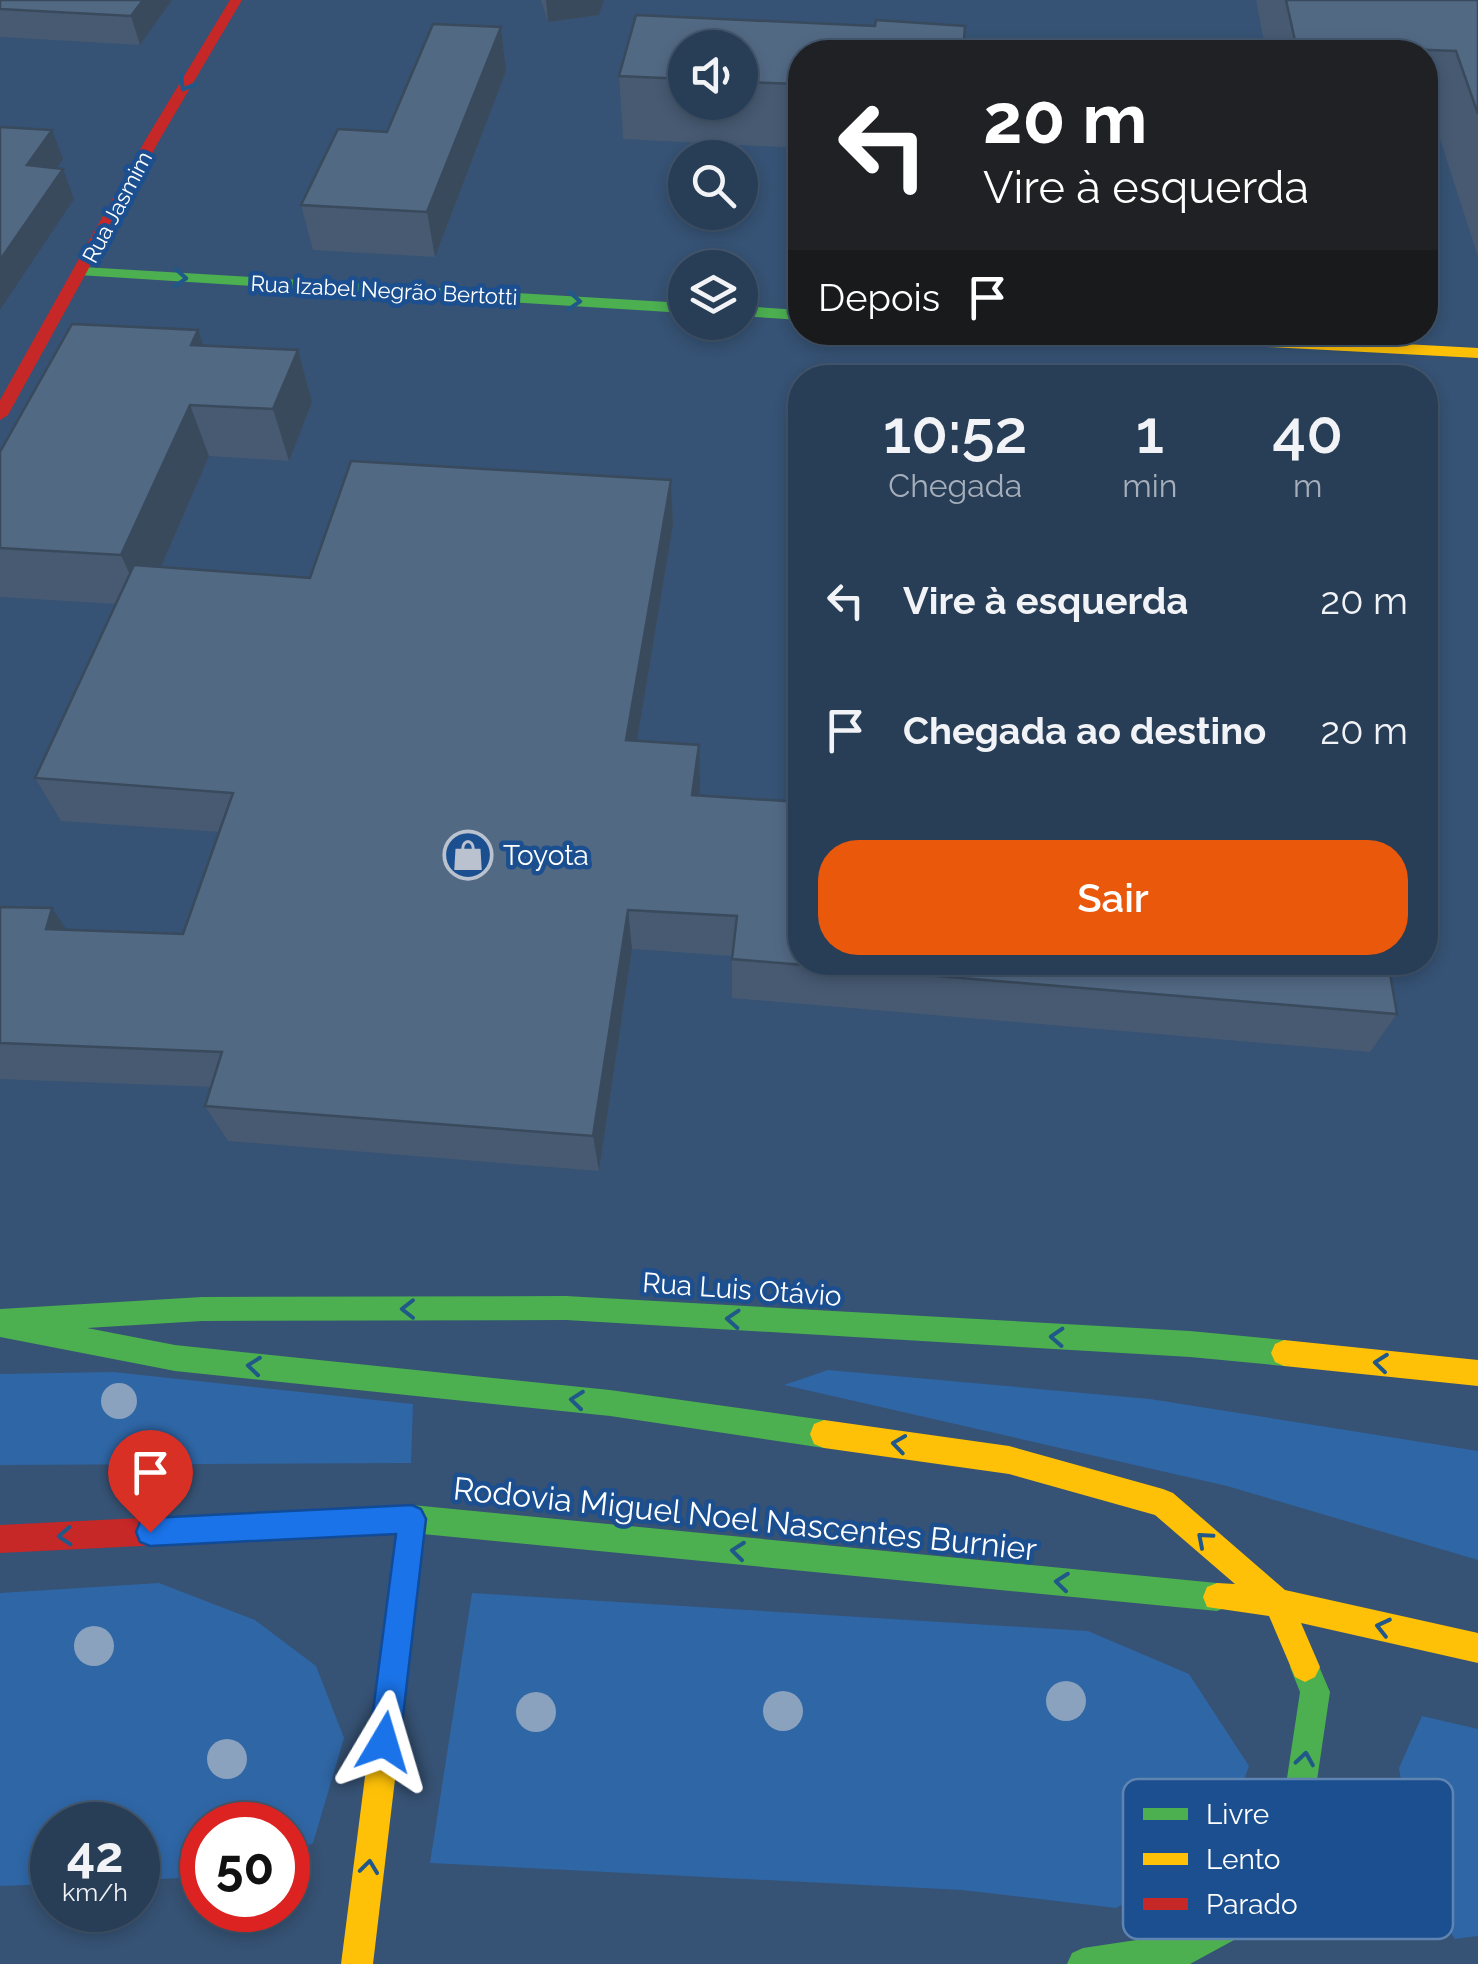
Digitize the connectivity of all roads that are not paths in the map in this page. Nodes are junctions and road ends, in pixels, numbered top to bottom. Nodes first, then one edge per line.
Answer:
1 (236, 0) edge
2 (82, 272) junction
3 (668, 307) edge
4 (758, 312) edge
5 (788, 314) edge
6 (1326, 345) edge
7 (1478, 353) edge
8 (0, 416) edge
9 (0, 1323) edge
10 (1478, 1373) edge
11 (412, 1519) junction
12 (0, 1539) edge
13 (1278, 1603) junction
14 (1478, 1648) edge
15 (1302, 1779) edge
16 (1205, 1939) edge
17 (358, 1964) edge
18 (1083, 1964) edge

1 -> 2 main road, Rua Jasmim
2 -> 3 main road, Rua Izabel Negrão Bertotti
2 - 8 main road, Rua Jasmim
4 - 5 main road
6 - 7 main road
10 -> 9 main road, Rua Luis Otávio
13 -> 9 main road
11 -> 12 main road, Rodovia Miguel Noel Nascentes Burnier
13 -> 11 main road, Rodovia Miguel Noel Nascentes Burnier
17 -> 11 main road
14 -> 13 main road, Rodovia Miguel Noel Nascentes Burnier
15 -> 13 main road
18 -> 16 main road

